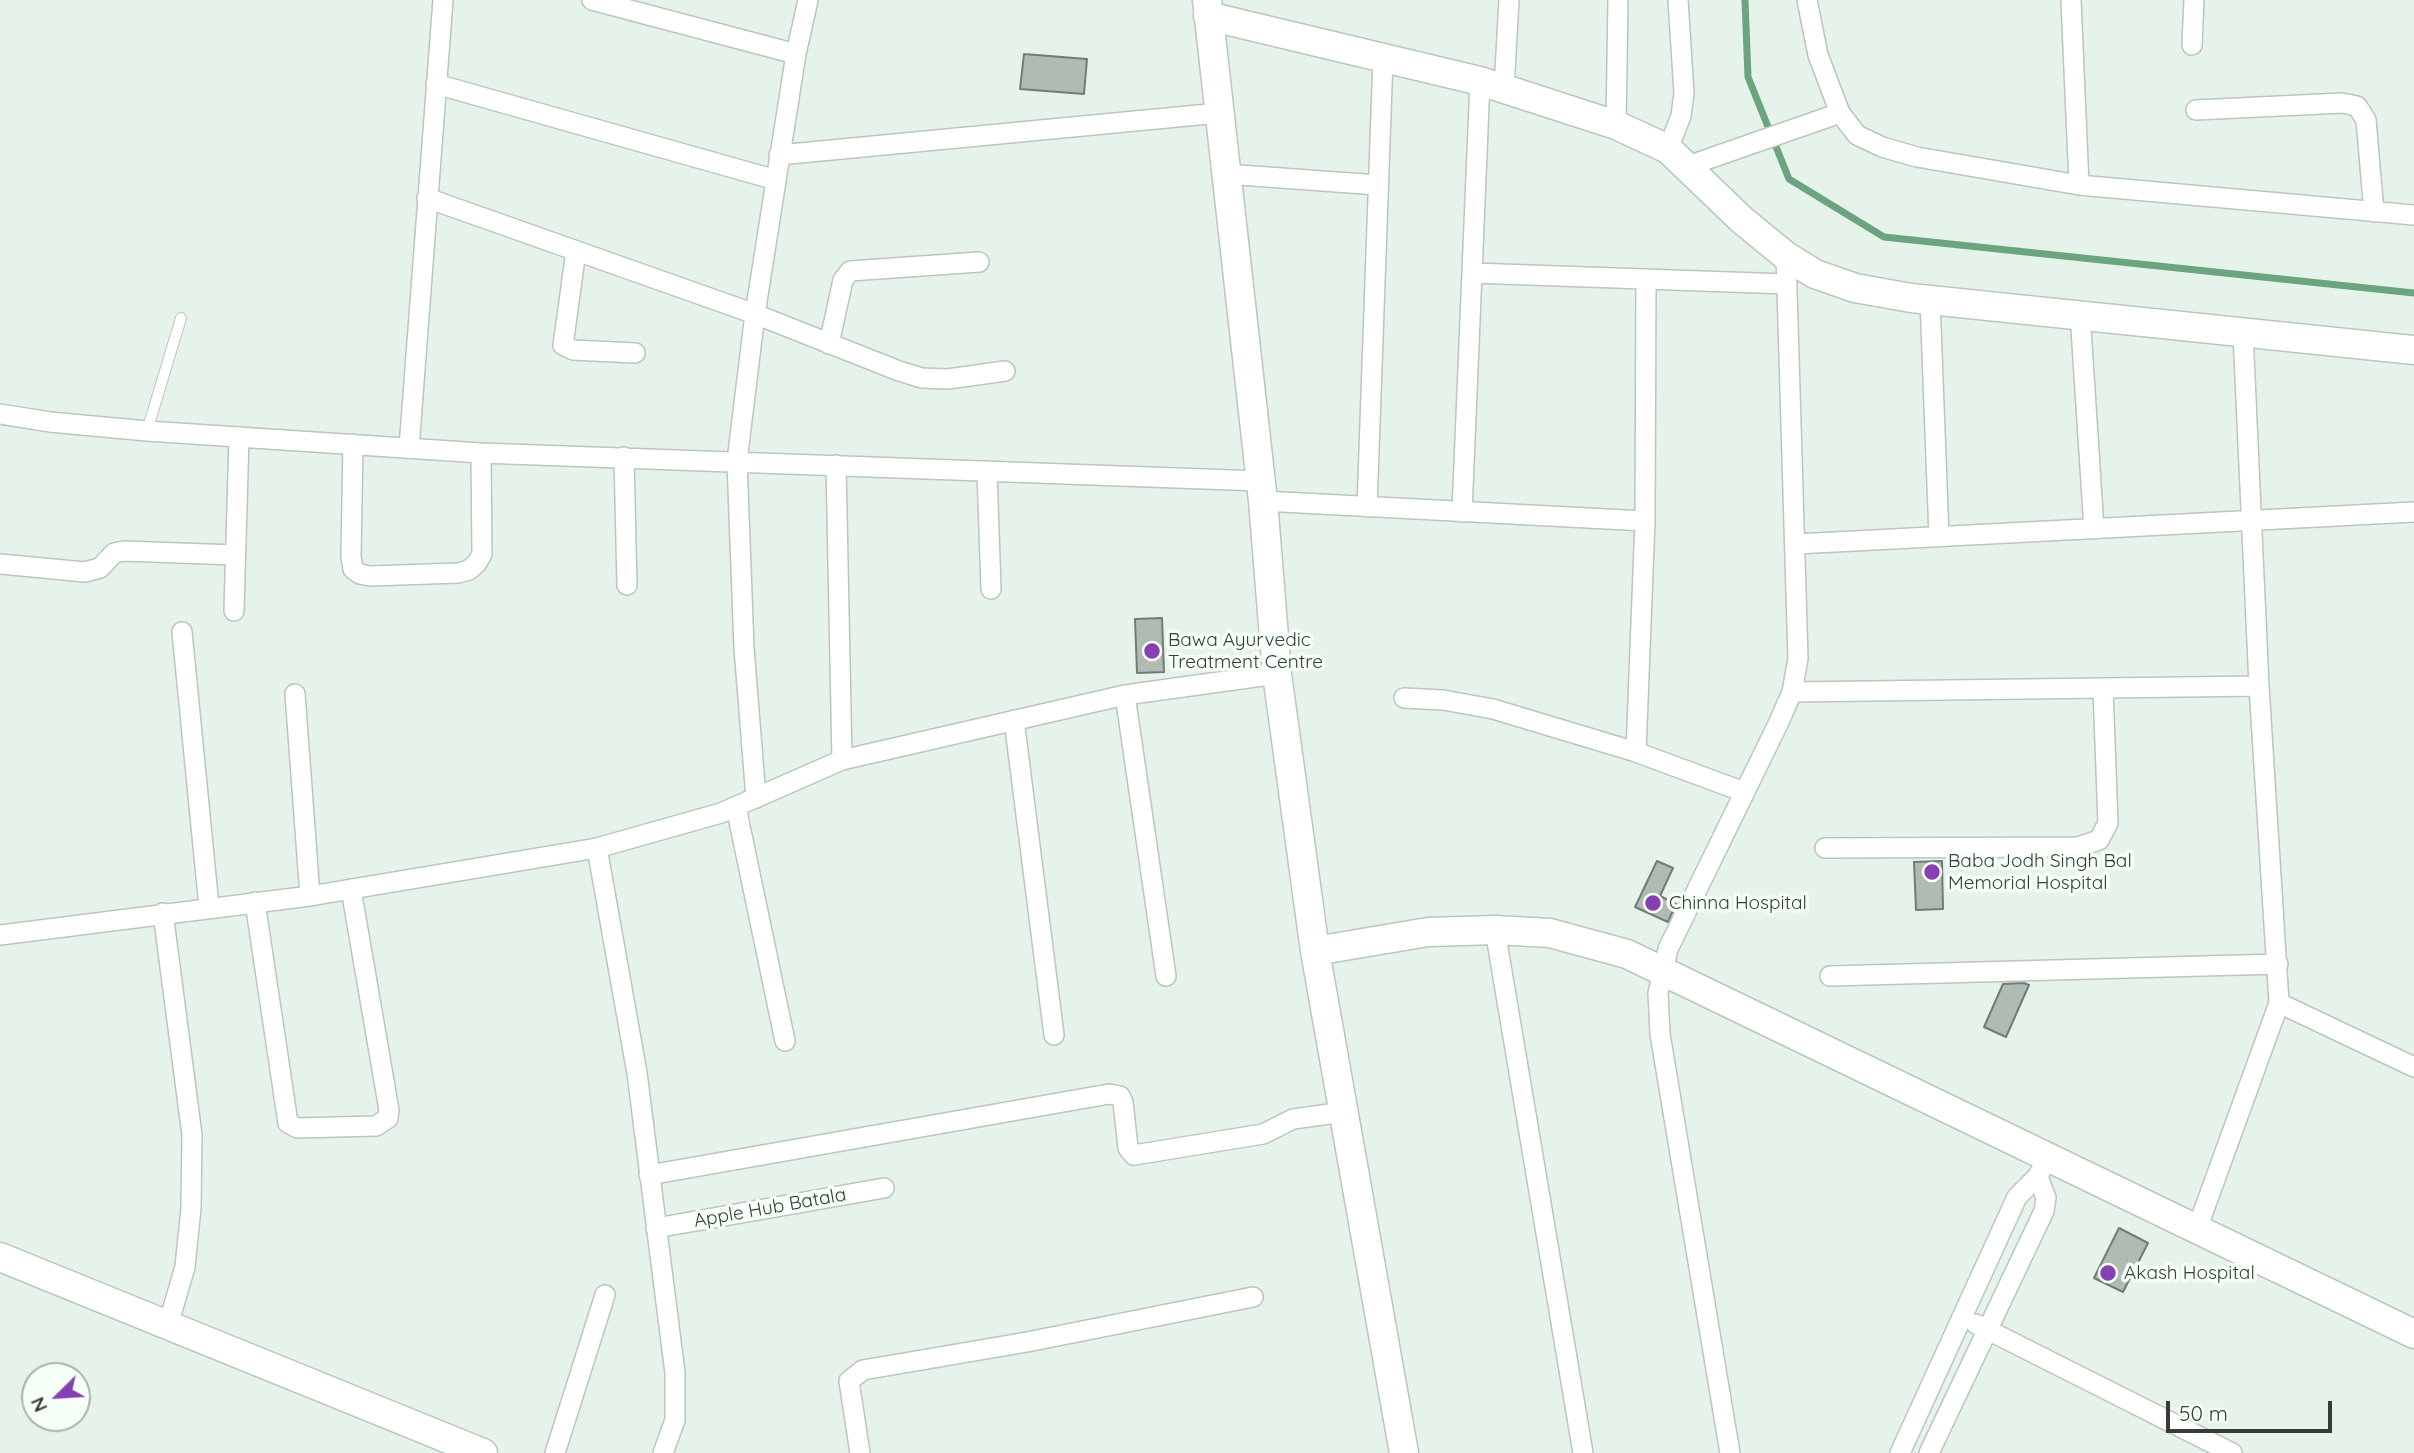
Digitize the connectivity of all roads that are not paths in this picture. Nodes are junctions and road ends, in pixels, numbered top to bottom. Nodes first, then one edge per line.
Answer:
1 (443, 0) edge
2 (592, 0) edge
3 (808, 0) edge
4 (1510, 0) edge
5 (1618, 0) edge
6 (1678, 0) edge
7 (1807, 0) edge
8 (2071, 0) edge
9 (2194, 0) edge
10 (1207, 8) edge
11 (2192, 45) dead end
12 (796, 54) junction
13 (1383, 57) junction
14 (436, 84) junction
15 (1492, 85) junction
16 (2196, 110) dead end
17 (1219, 113) junction
18 (1840, 113) junction
19 (1616, 125) junction
20 (779, 155) junction
21 (1678, 158) junction
22 (1226, 174) junction
23 (776, 180) junction
24 (1378, 185) junction
25 (2079, 185) junction
26 (427, 198) junction
27 (2374, 212) junction
28 (2414, 215) edge
29 (576, 251) junction
30 (1786, 256) junction
31 (979, 262) dead end
32 (1472, 273) junction
33 (1646, 279) junction
34 (1787, 284) junction
35 (1930, 300) junction
36 (2080, 313) junction
37 (755, 314) junction
38 (181, 318) dead end
39 (2243, 333) junction
40 (829, 344) junction
41 (2414, 350) edge
42 (635, 353) dead end
43 (1005, 371) dead end
44 (0, 414) edge
45 (147, 431) junction
46 (239, 437) junction
47 (353, 444) junction
48 (409, 448) junction
49 (481, 453) junction
50 (624, 457) junction
51 (737, 461) junction
52 (836, 465) junction
53 (988, 471) junction
54 (1262, 491) junction
55 (1367, 507) junction
56 (1462, 512) junction
57 (2414, 512) edge
58 (1645, 521) junction
59 (2250, 521) junction
60 (2094, 529) junction
61 (1939, 537) junction
62 (1796, 544) junction
63 (235, 555) junction
64 (0, 564) edge
65 (626, 585) dead end
66 (991, 589) dead end
67 (234, 611) dead end
68 (182, 632) dead end
69 (1278, 674) junction
70 (2259, 686) junction
71 (2103, 689) junction
72 (1792, 692) junction
73 (295, 694) dead end
74 (1125, 695) junction
75 (1404, 698) dead end
76 (1013, 720) junction
77 (1636, 752) junction
78 (842, 760) junction
79 (1744, 792) junction
80 (756, 798) junction
81 (736, 807) junction
82 (597, 848) junction
83 (1825, 848) dead end
84 (351, 889) junction
85 (310, 896) junction
86 (255, 902) junction
87 (209, 907) junction
88 (163, 913) junction
89 (1495, 929) junction
90 (0, 934) edge
91 (1315, 951) junction
92 (2278, 964) junction
93 (1661, 971) junction
94 (1166, 976) dead end
95 (1830, 976) dead end
96 (2278, 1003) junction
97 (1054, 1035) dead end
98 (785, 1041) dead end
99 (2414, 1067) edge
100 (1343, 1112) junction
101 (2043, 1167) junction
102 (649, 1175) junction
103 (884, 1188) dead end
104 (656, 1228) junction
105 (2197, 1229) junction
106 (0, 1257) edge
107 (605, 1295) dead end
108 (1253, 1297) dead end
109 (1963, 1317) junction
110 (168, 1325) junction
111 (1987, 1330) junction
112 (2414, 1334) edge
113 (483, 1453) edge
114 (555, 1453) edge
115 (663, 1453) edge
116 (860, 1453) edge
117 (1404, 1453) edge
118 (1583, 1453) edge
119 (1730, 1453) edge
120 (1900, 1453) edge
121 (1929, 1453) edge
122 (2232, 1453) edge

1 - 14 street
2 - 12 street
3 - 12 street
4 - 15 street
5 - 19 street
6 - 21 street
7 - 18 street
8 - 25 street
9 - 11 street
10 - 13 street
10 - 17 street
12 - 20 street
13 - 15 street
13 - 24 street
14 - 23 street
14 - 26 street
15 - 19 street
15 - 32 street
16 - 27 street
17 - 20 street
17 - 22 street
18 - 21 street
18 - 25 street
19 - 21 street
20 - 23 street
21 - 30 street
22 - 24 street
22 - 54 street
23 - 37 street
24 - 55 street
25 - 27 street
26 - 29 street
26 - 48 street
27 - 28 street
29 - 37 street
29 - 42 street
30 - 34 street
30 - 35 street
31 - 40 street
32 - 33 street
32 - 56 street
33 - 34 street
33 - 58 street
34 - 62 street
35 - 36 street
35 - 61 street
36 - 39 street
36 - 60 street
37 - 40 street
37 - 51 street
38 - 45 lane
39 - 41 street
39 - 59 street
40 - 43 street
44 - 45 street
45 - 46 street
46 - 47 street
46 - 63 street
47 - 48 street
47 - 49 street
48 - 49 street
49 - 50 street
50 - 51 street
50 - 65 street
51 - 52 street
51 - 80 street
52 - 53 street
52 - 78 street
53 - 54 street
53 - 66 street
54 - 55 street
54 - 69 street
55 - 56 street
56 - 58 street
57 - 59 street
58 - 77 street
59 - 60 street
59 - 70 street
60 - 61 street
61 - 62 street
62 - 72 street
63 - 64 street
63 - 67 street
68 - 87 street
69 - 74 street
69 - 91 street
70 - 71 street
70 - 92 street
71 - 72 street
71 - 83 street
72 - 79 street
73 - 85 street
74 - 76 street
74 - 94 street
75 - 77 street
76 - 78 street
76 - 97 street
77 - 79 street
78 - 80 street
79 - 93 street
80 - 81 street
81 - 82 street
81 - 98 street
82 - 84 street
82 - 102 street
84 - 85 street
84 - 86 street
85 - 86 street
86 - 87 street
87 - 88 street
88 - 90 street
88 - 110 street
89 - 91 street
89 - 93 street
89 - 118 street
91 - 100 street
92 - 95 street
92 - 96 street
93 - 101 street
93 - 119 street
96 - 99 street
96 - 105 street
100 - 102 street
100 - 117 street
101 - 105 street
101 - 109 street
101 - 111 street
102 - 104 street
103 - 104 street, Apple Hub Batala
104 - 115 street
105 - 112 street
106 - 110 street
107 - 114 street
108 - 116 street
109 - 111 street
109 - 120 street
110 - 113 street
111 - 121 street
111 - 122 street

